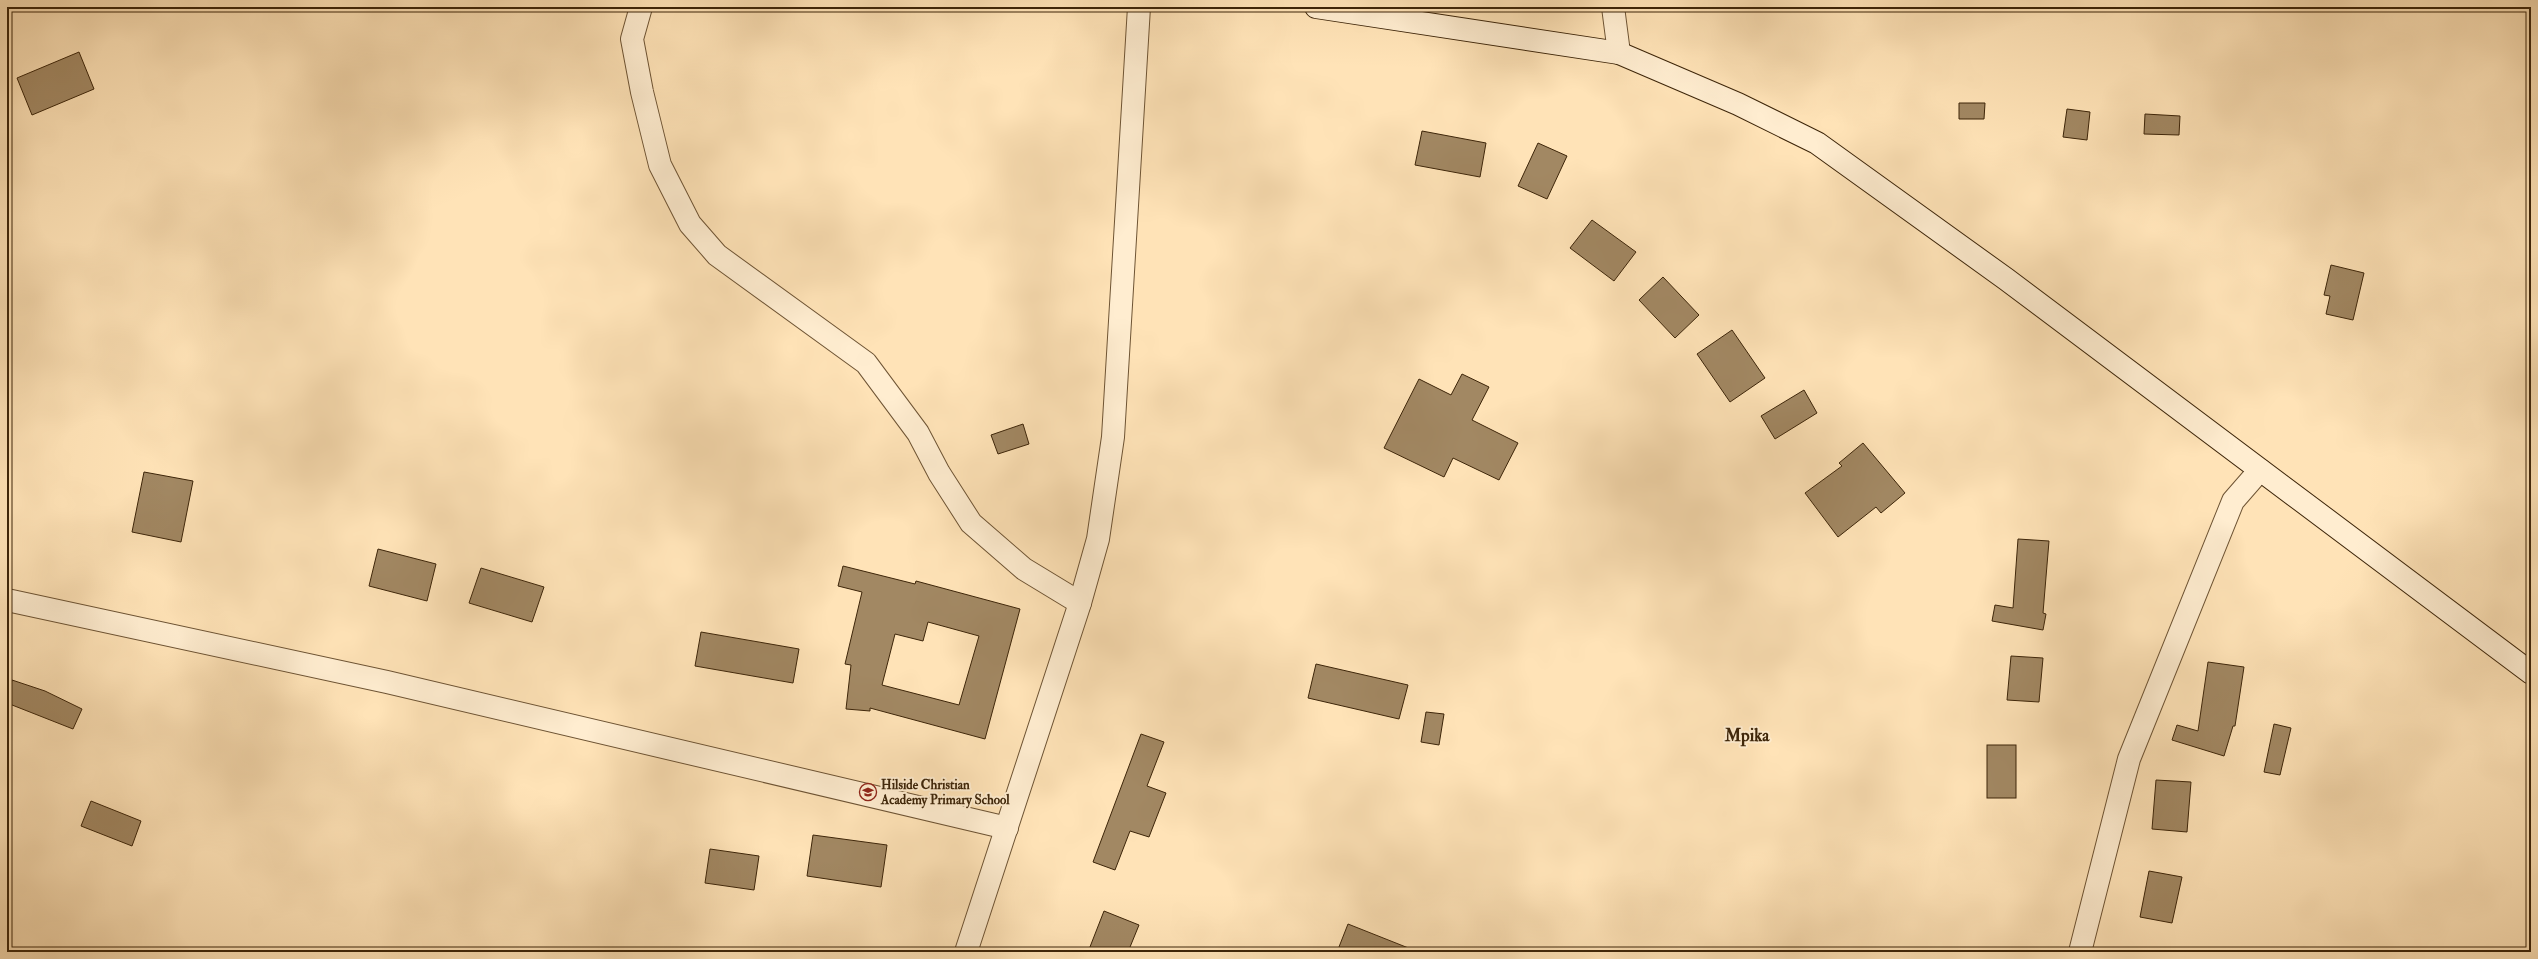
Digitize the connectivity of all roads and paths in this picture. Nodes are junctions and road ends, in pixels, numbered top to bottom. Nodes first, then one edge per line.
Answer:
1 (641, 7) edge
2 (1139, 7) edge
3 (1316, 7) edge
4 (1614, 7) edge
5 (1619, 53) junction
6 (2260, 470) junction
7 (7, 600) edge
8 (1080, 603) junction
9 (2531, 673) edge
10 (1007, 828) junction
11 (966, 952) edge
12 (2080, 952) edge

1 - 8 street
2 - 8 street
3 - 5 street
4 - 5 street
5 - 6 street
6 - 9 street
6 - 12 street
7 - 10 street
8 - 10 street
10 - 11 street

